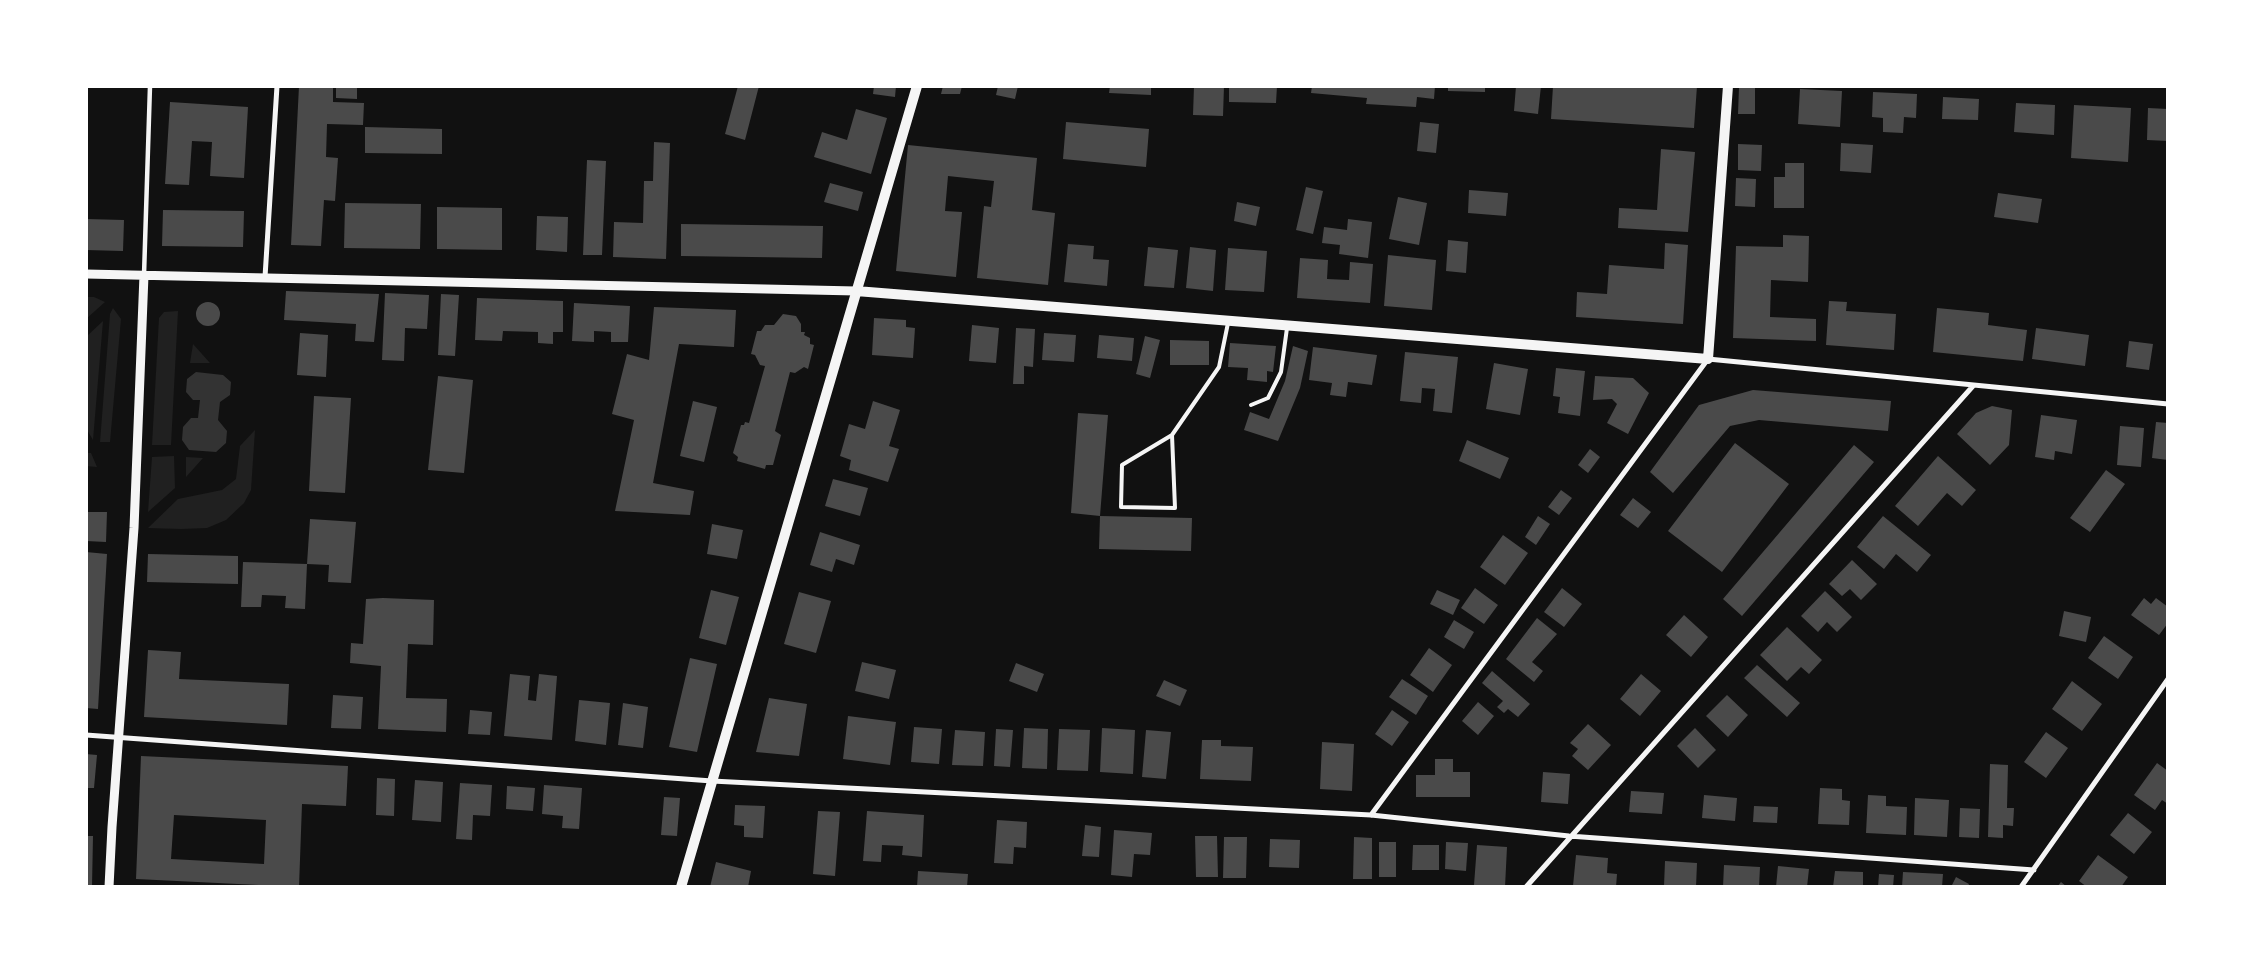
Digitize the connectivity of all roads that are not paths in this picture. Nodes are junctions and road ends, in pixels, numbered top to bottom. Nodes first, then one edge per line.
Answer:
1 (150, 86) edge
2 (277, 86) edge
3 (917, 86) edge
4 (1728, 86) edge
5 (86, 274) edge
6 (144, 275) junction
7 (265, 278) junction
8 (856, 291) junction
9 (1229, 321) junction
10 (1288, 325) junction
11 (1708, 359) junction
12 (1973, 386) junction
13 (2168, 404) edge
14 (1251, 405) dead end
15 (1172, 435) junction
16 (2168, 679) edge
17 (86, 735) edge
18 (120, 738) junction
19 (712, 781) junction
20 (1371, 815) junction
21 (1569, 836) junction
22 (2034, 870) junction
23 (109, 887) edge
24 (681, 887) edge
25 (1526, 887) edge
26 (2021, 887) edge

1 - 6 street
2 - 7 street
3 - 8 main road
4 - 11 main road
5 - 6 street
6 - 7 street
6 - 18 street
7 - 8 street
8 - 9 main road
8 - 19 main road
9 - 10 main road
9 - 15 lane
10 - 11 main road
10 - 14 lane
11 - 12 street
11 - 20 street
12 - 13 street
12 - 21 street
15 - 15 lane
16 - 22 street
17 - 18 street
18 - 19 street
18 - 23 street
19 - 20 street
19 - 24 main road
20 - 21 street
21 - 22 street
21 - 25 street
22 - 26 street

